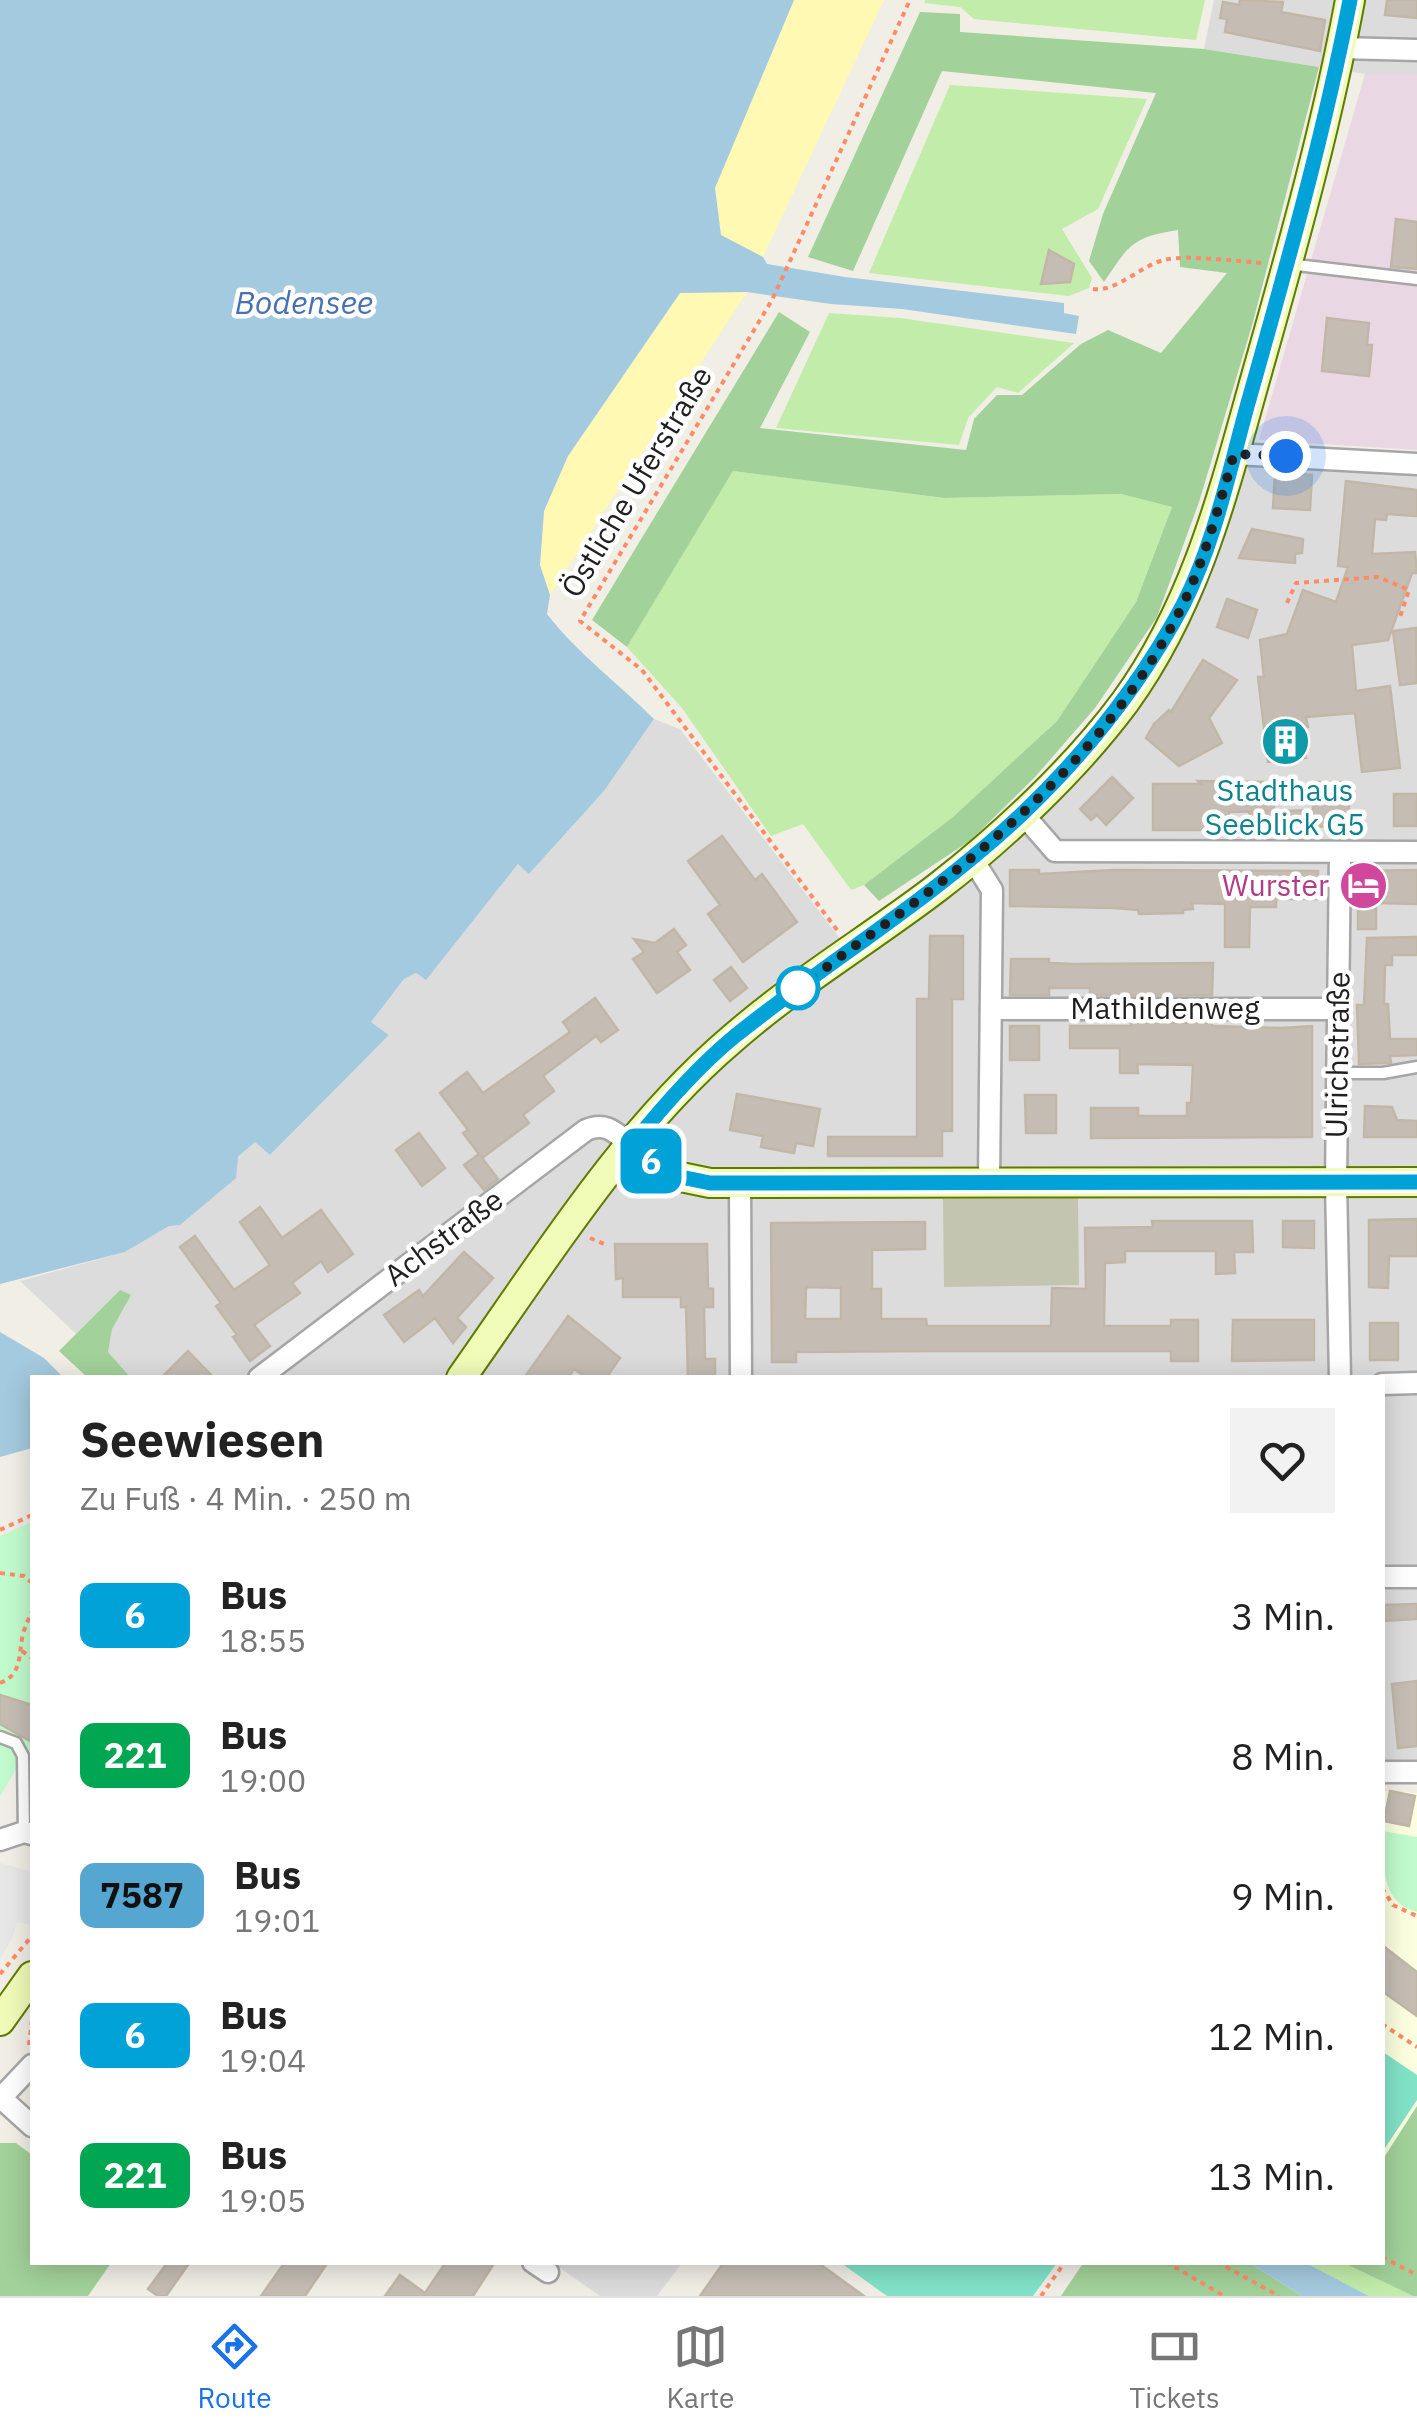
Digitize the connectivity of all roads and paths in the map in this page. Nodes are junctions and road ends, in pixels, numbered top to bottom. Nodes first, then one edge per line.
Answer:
1 (910, 0) edge
2 (1350, 0) edge
3 (1341, 48) junction
4 (1417, 50) edge
5 (1275, 263) junction
6 (1417, 279) edge
7 (1093, 290) dead end
8 (1234, 454) junction
9 (1417, 464) edge
10 (1287, 603) dead end
11 (1399, 620) dead end
12 (1022, 813) junction
13 (1340, 852) junction
14 (1417, 852) edge
15 (972, 858) junction
16 (839, 934) dead end
17 (1338, 1008) junction
18 (991, 1009) junction
19 (1417, 1067) edge
20 (1338, 1073) junction
21 (631, 1146) junction
22 (989, 1182) junction
23 (1336, 1182) junction
24 (1417, 1182) edge
25 (740, 1184) junction
26 (589, 1237) dead end
27 (604, 1244) dead end
28 (264, 1375) edge
29 (463, 1375) edge
30 (741, 1375) edge
31 (1340, 1375) edge
32 (1417, 1383) edge
33 (1385, 1384) edge
34 (30, 1516) edge
35 (0, 1530) edge
36 (0, 1573) edge
37 (1385, 1577) edge
38 (1417, 1577) edge
39 (30, 1581) edge
40 (30, 1616) edge
41 (22, 1651) junction
42 (30, 1655) edge
43 (0, 1684) edge
44 (0, 1737) edge
45 (1385, 1772) edge
46 (1417, 1772) edge
47 (28, 1833) edge
48 (0, 1840) edge
49 (1385, 1893) edge
50 (1417, 1916) edge
51 (30, 1938) edge
52 (0, 1974) edge
53 (30, 1979) edge
54 (0, 2021) edge
55 (1385, 2026) edge
56 (1417, 2047) edge
57 (30, 2066) edge
58 (1, 2099) edge
59 (30, 2124) edge
60 (1385, 2259) edge
61 (1063, 2265) edge
62 (1171, 2265) edge
63 (1222, 2265) edge
64 (1417, 2275) edge
65 (1041, 2296) edge
66 (1224, 2296) edge
67 (1279, 2296) edge

1 - 16 path, Östliche Uferstraße
2 - 3 main road
3 - 4 street
3 - 5 main road
5 - 6 lane
5 - 7 path
5 - 8 main road
8 - 9 street
8 - 12 main road
10 - 11 path
12 - 13 street
12 - 15 main road
13 - 14 street
13 - 17 street, Ulrichstraße
15 - 18 street
15 - 21 main road
17 - 18 street, Mathildenweg
17 - 20 street, Ulrichstraße
18 - 22 street
19 - 20 lane
20 - 23 street, Ulrichstraße
21 - 25 main road
21 - 28 street, Achstraße
21 - 29 main road
22 - 23 main road
22 - 25 main road
23 - 24 main road
23 - 31 street, Ulrichstraße
25 - 30 street
26 - 27 path
32 - 33 street
34 - 35 path
36 - 39 path
37 - 38 street
40 - 41 path
41 - 42 path
41 - 43 path
44 - 47 lane
45 - 46 street
47 - 48 street
49 - 50 path
51 - 52 path
53 - 54 main road
55 - 56 path
57 - 58 street
58 - 59 street
60 - 64 path
61 - 65 path
62 - 66 path
63 - 67 path

